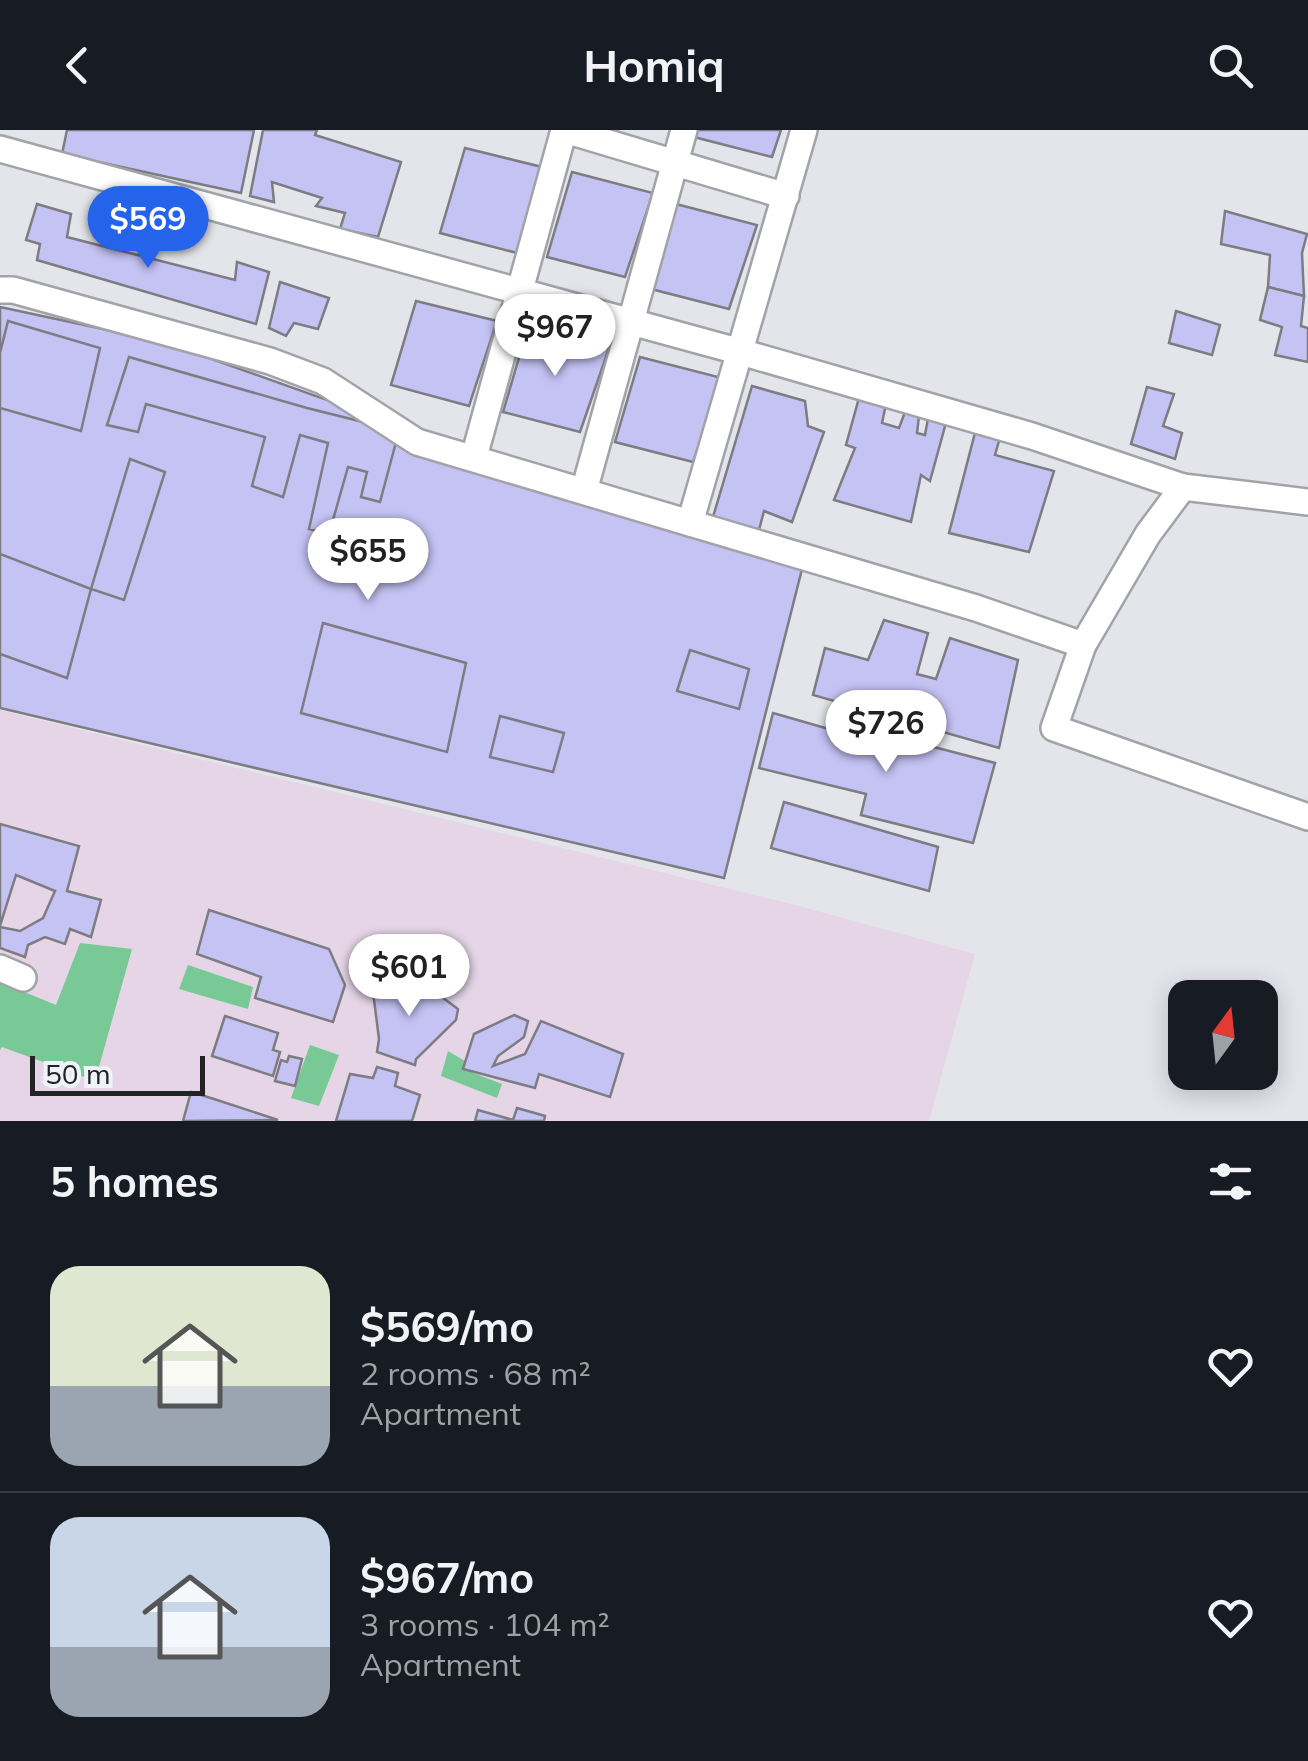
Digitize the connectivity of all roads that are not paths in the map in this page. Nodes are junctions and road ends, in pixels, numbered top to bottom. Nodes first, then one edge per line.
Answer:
1 (564, 130) edge
2 (684, 130) edge
3 (804, 130) edge
4 (0, 149) edge
5 (674, 163) junction
6 (786, 196) junction
7 (0, 290) edge
8 (518, 292) junction
9 (630, 322) junction
10 (741, 352) junction
11 (474, 458) junction
12 (1183, 487) junction
13 (584, 491) junction
14 (1308, 502) edge
15 (690, 523) junction
16 (1083, 646) junction
17 (1308, 817) edge

1 - 5 street
1 - 8 street
2 - 5 street
3 - 6 street
4 - 8 street
5 - 6 street
5 - 9 street
6 - 10 street
7 - 11 street
8 - 9 street
8 - 11 street
9 - 10 street
9 - 13 street
10 - 12 street
10 - 15 street
11 - 13 street
12 - 14 street
12 - 16 street
13 - 15 street
15 - 16 street
16 - 17 street

